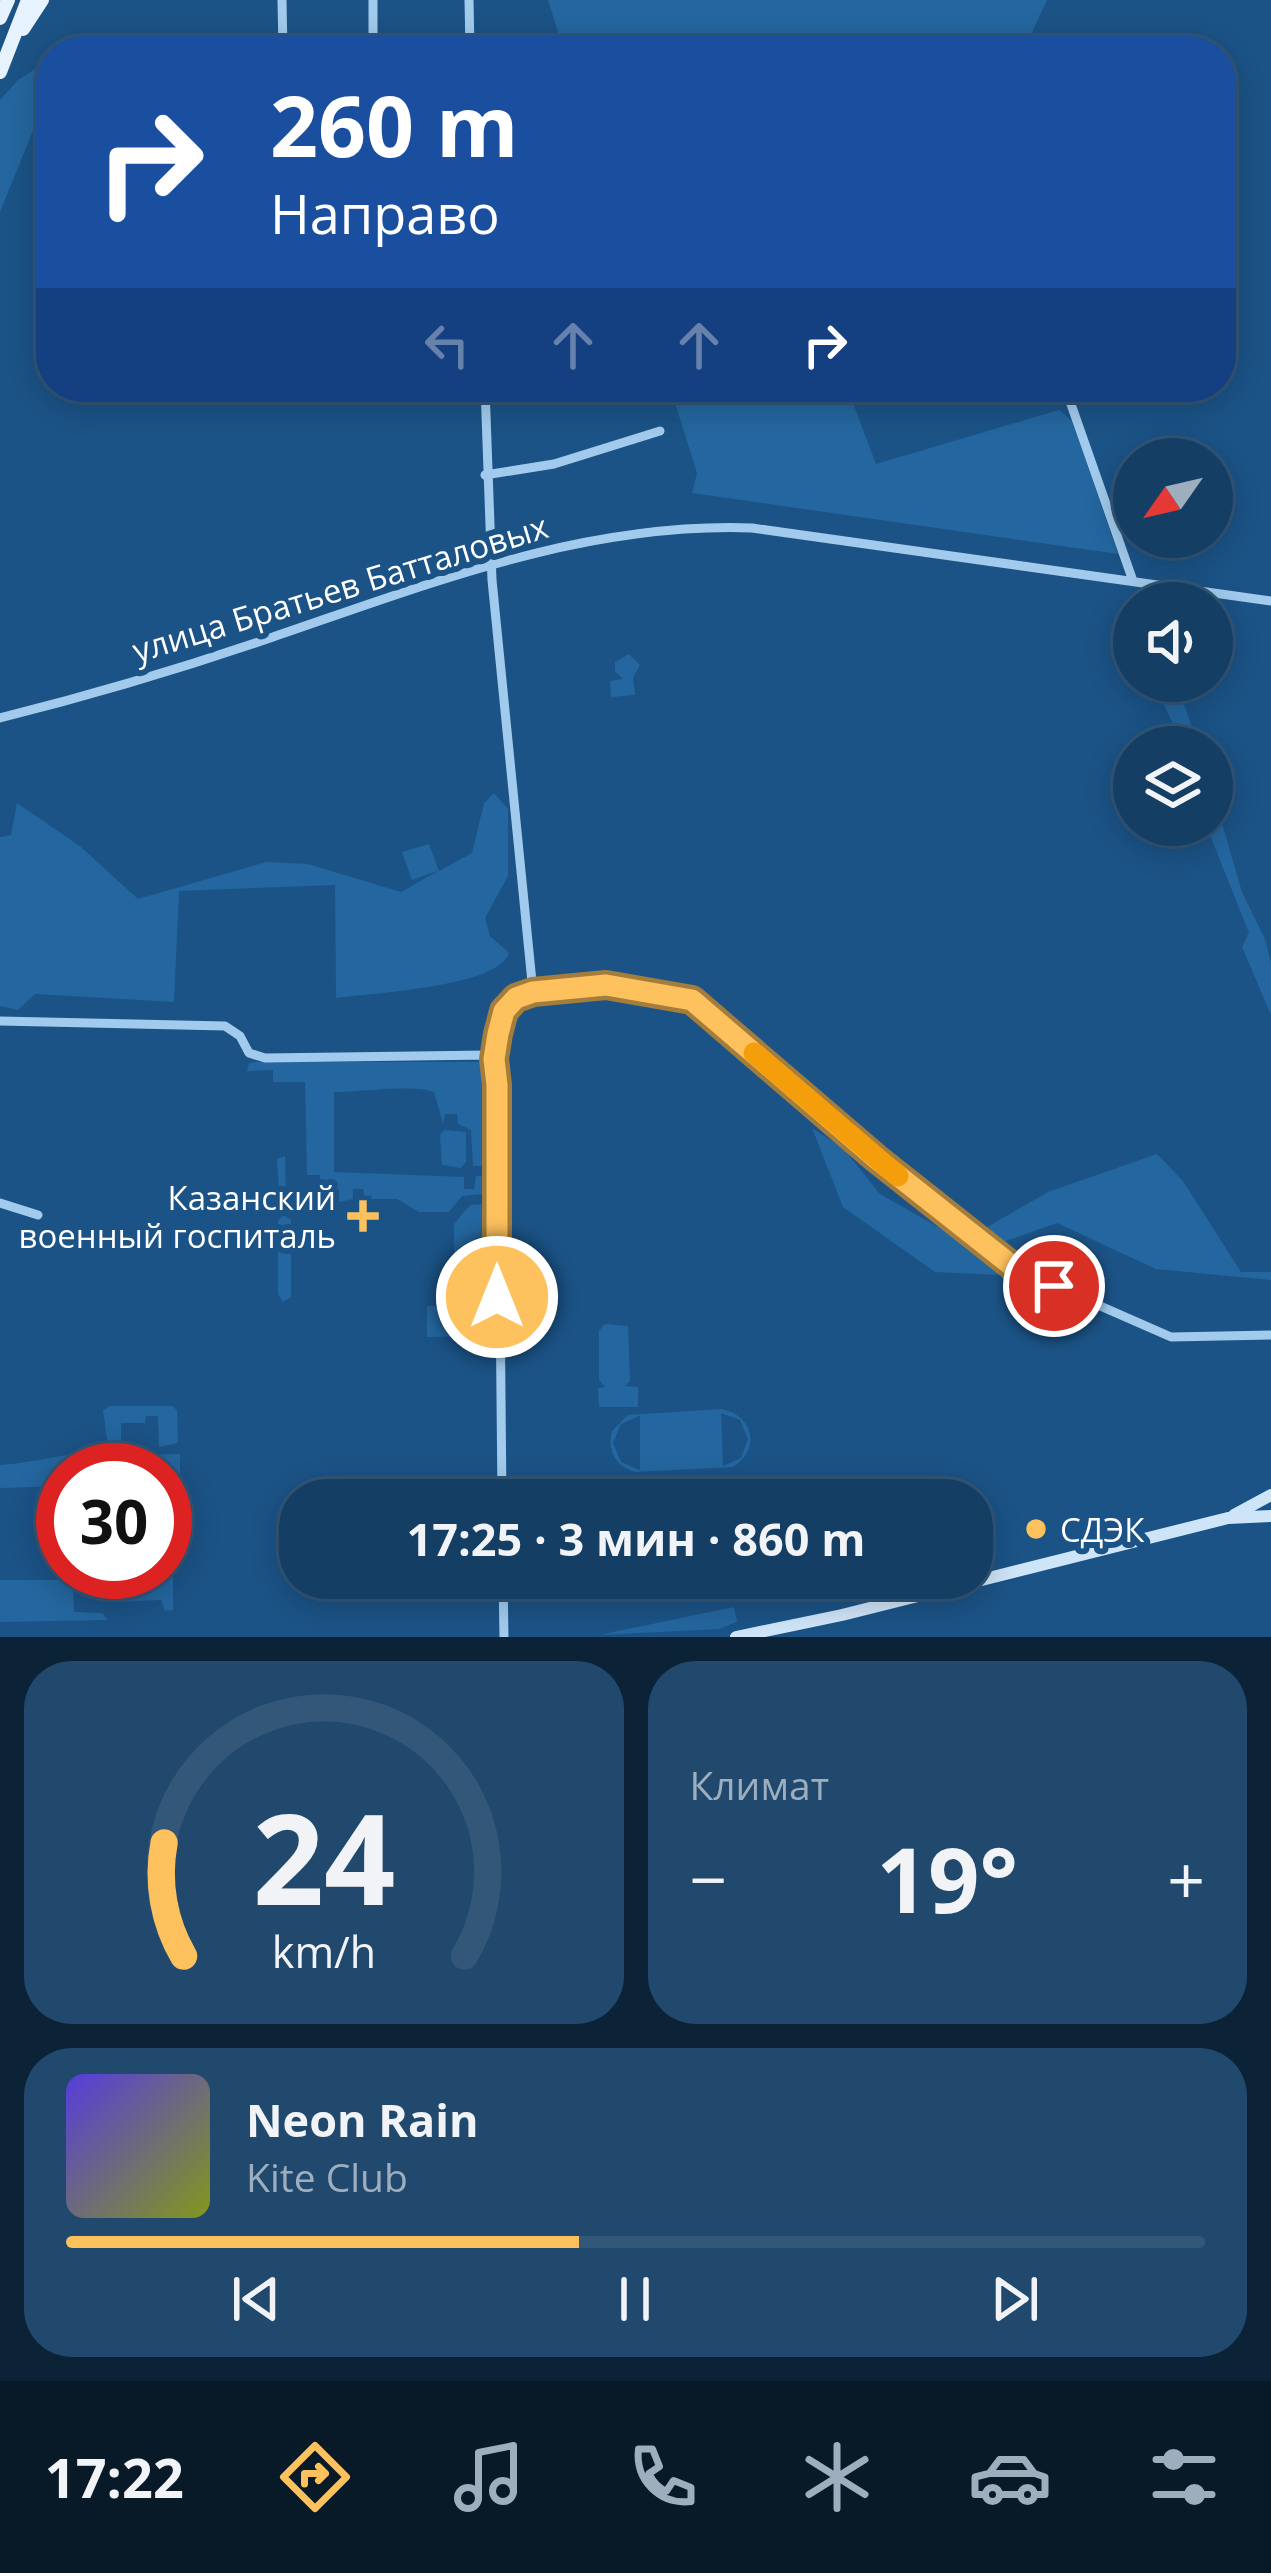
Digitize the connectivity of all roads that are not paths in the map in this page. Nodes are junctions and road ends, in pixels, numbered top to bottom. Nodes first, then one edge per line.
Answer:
1 (8, 0) edge
2 (28, 0) edge
3 (42, 0) edge
4 (282, 0) edge
5 (373, 0) edge
6 (469, 0) edge
7 (0, 18) edge
8 (283, 36) edge
9 (374, 36) edge
10 (470, 36) edge
11 (10, 49) junction
12 (0, 72) edge
13 (485, 402) edge
14 (1070, 402) edge
15 (660, 431) dead end
16 (485, 475) junction
17 (491, 563) junction
18 (1133, 581) junction
19 (1271, 601) edge
20 (0, 718) edge
21 (533, 992) junction
22 (0, 1021) edge
23 (494, 1059) junction
24 (0, 1202) edge
25 (38, 1215) dead end
26 (1271, 1335) edge
27 (502, 1479) edge
28 (1271, 1495) edge
29 (1271, 1516) edge
30 (1228, 1518) junction
31 (503, 1599) edge
32 (504, 1637) edge
33 (736, 1637) edge

1 - 7 main road
2 - 11 main road
3 - 11 main road
4 - 8 street
5 - 9 street
6 - 10 street
11 - 12 main road
13 - 16 street
14 - 18 street
15 - 16 street
16 - 17 street
17 - 18 street, улица Братьев Батталовых
17 - 20 street, улица Братьев Батталовых
17 - 21 street
18 - 19 street, улица Братьев Батталовых
21 - 23 street
21 - 26 street
22 - 23 street
23 - 27 street
24 - 25 street
28 - 30 street
29 - 30 street
30 - 33 street
31 - 32 street

